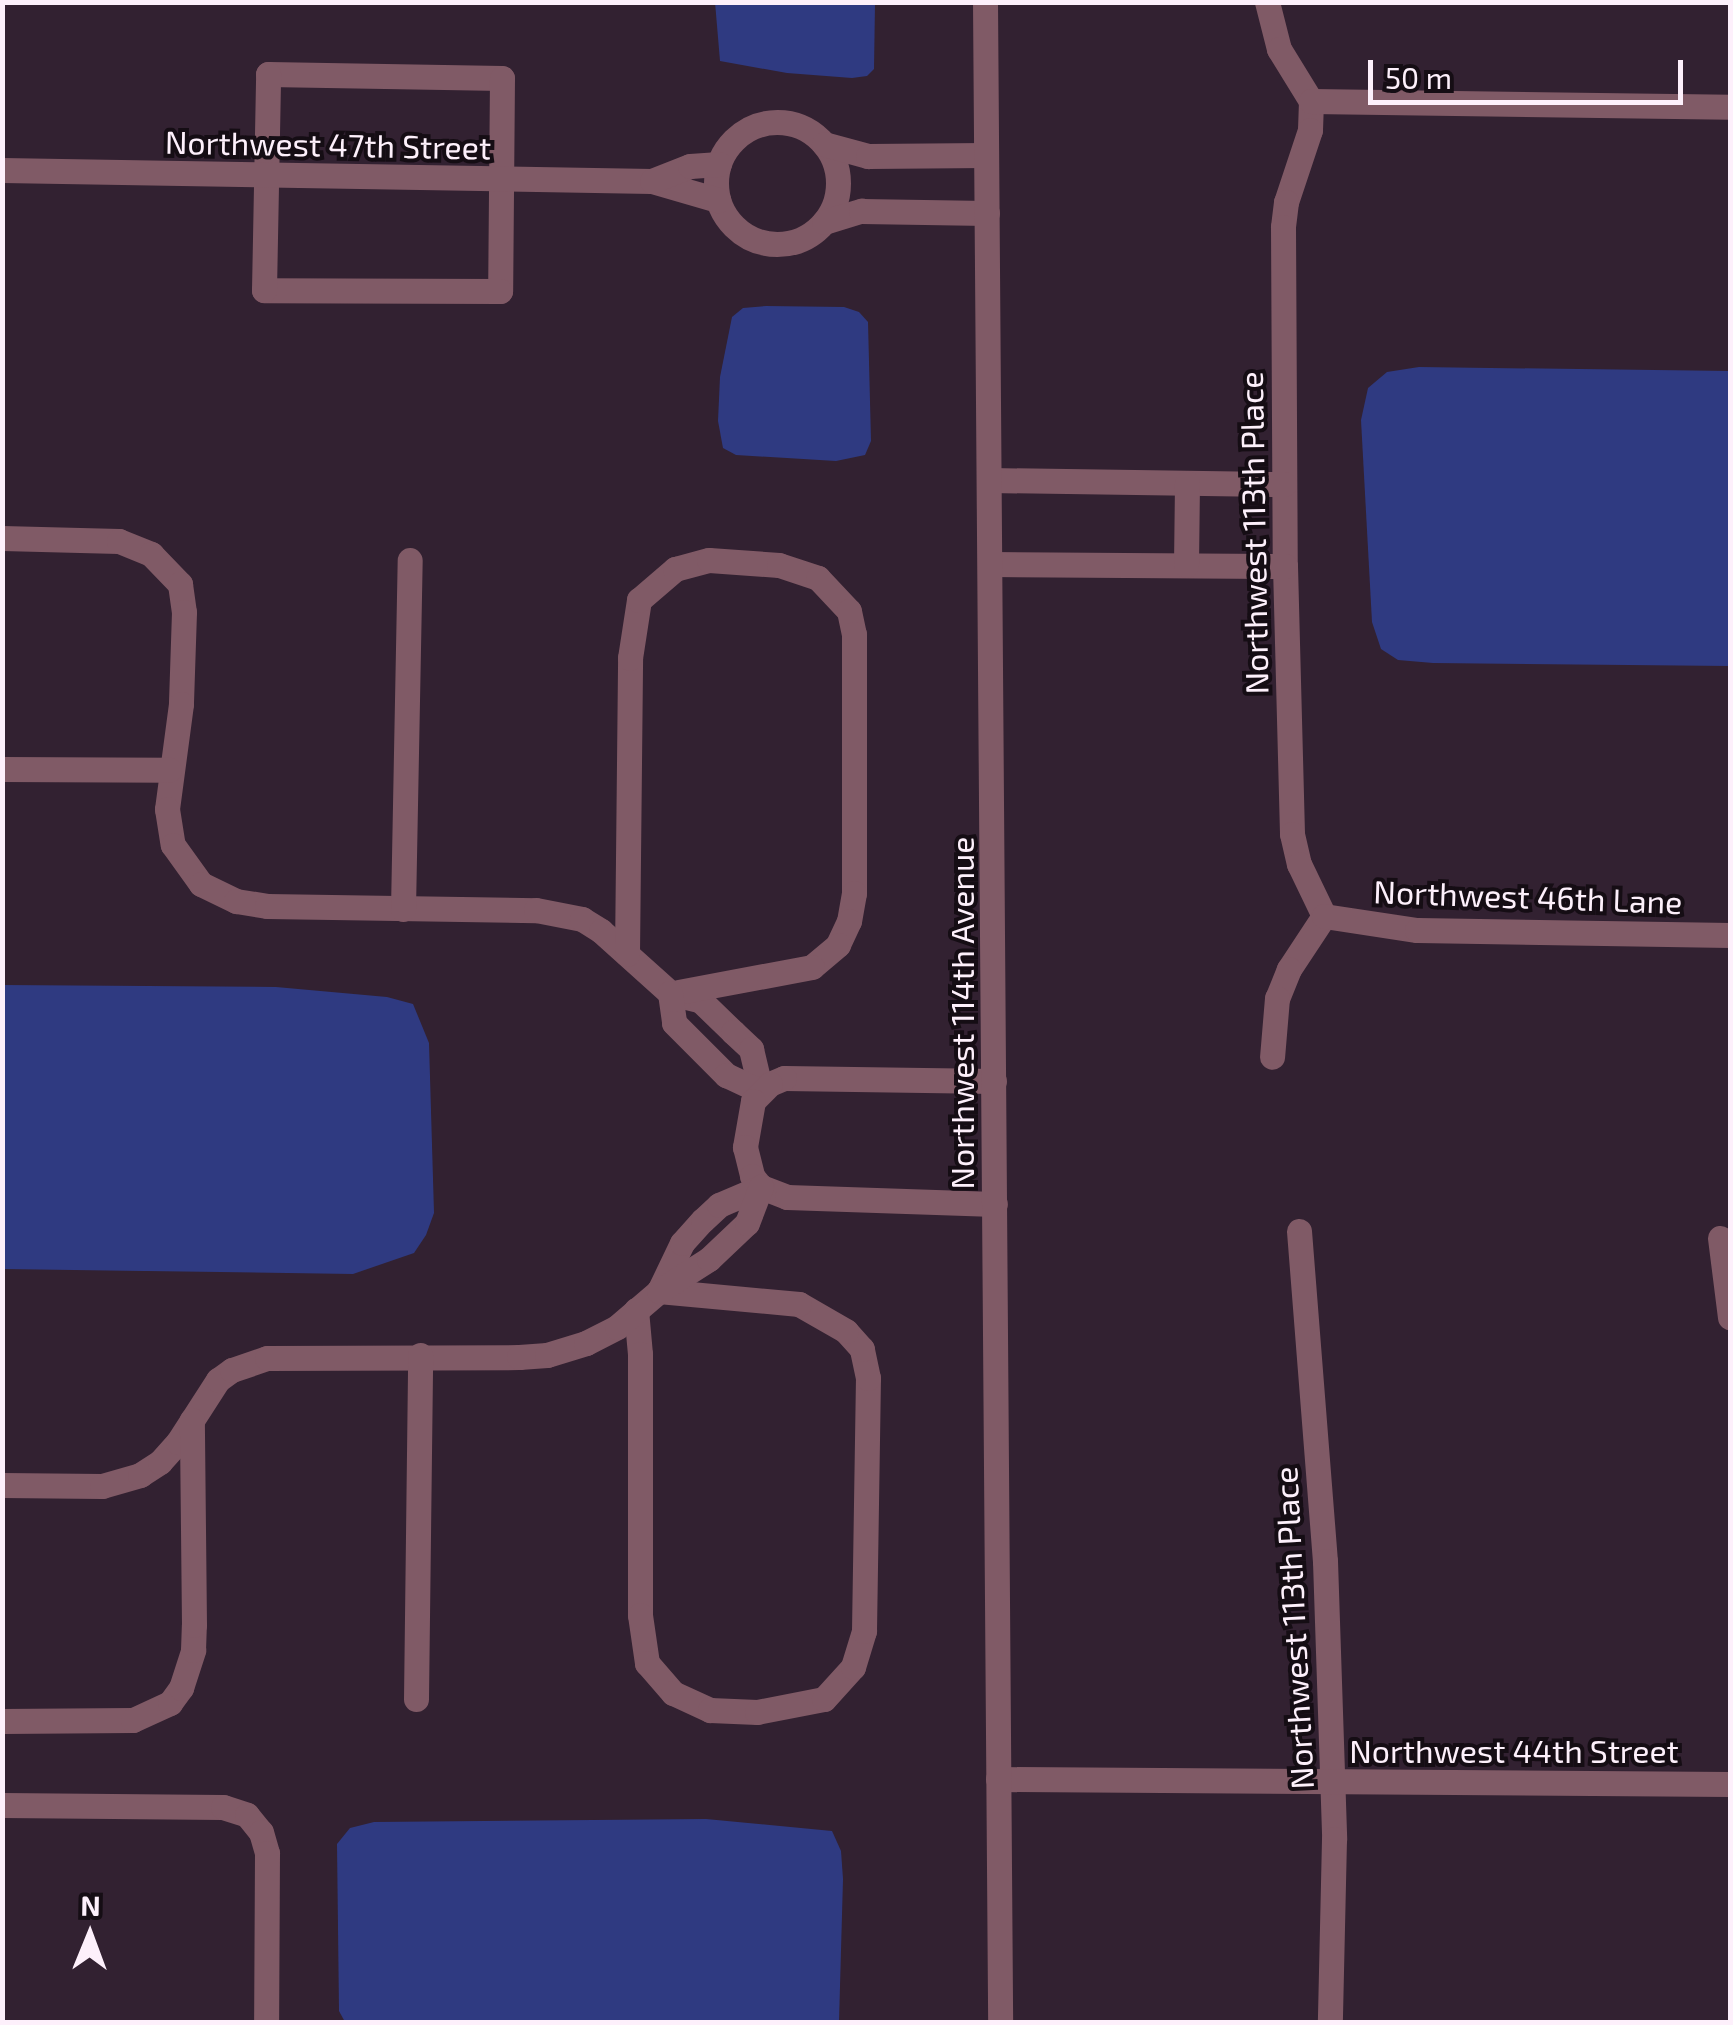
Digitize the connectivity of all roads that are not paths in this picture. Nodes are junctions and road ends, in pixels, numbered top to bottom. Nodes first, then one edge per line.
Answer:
1 (985, 2) edge
2 (1268, 2) edge
3 (1311, 101) junction
4 (1730, 107) edge
5 (824, 144) junction
6 (986, 155) junction
7 (719, 164) junction
8 (2, 170) edge
9 (266, 175) junction
10 (499, 180) junction
11 (652, 181) junction
12 (718, 200) junction
13 (987, 214) junction
14 (824, 222) junction
15 (990, 480) junction
16 (1187, 483) junction
17 (1284, 484) junction
18 (2, 538) edge
19 (410, 560) dead end
20 (990, 564) junction
21 (1186, 565) junction
22 (1285, 566) junction
23 (2, 769) edge
24 (169, 770) junction
25 (404, 909) junction
26 (1324, 916) junction
27 (1730, 935) edge
28 (627, 954) junction
29 (670, 994) junction
30 (1272, 1057) dead end
31 (994, 1081) junction
32 (762, 1091) junction
33 (761, 1187) junction
34 (994, 1204) junction
35 (1298, 1232) dead end
36 (1720, 1238) dead end
37 (659, 1291) junction
38 (636, 1310) junction
39 (1730, 1317) edge
40 (420, 1356) junction
41 (192, 1420) junction
42 (2, 1484) edge
43 (416, 1699) dead end
44 (2, 1721) edge
45 (998, 1779) junction
46 (1332, 1782) junction
47 (1730, 1784) edge
48 (2, 1805) edge
49 (266, 2022) edge
50 (1000, 2022) edge
51 (1330, 2022) edge

1 - 6 street, Northwest 114th Avenue
2 - 3 street
3 - 4 street
3 - 17 street, Northwest 113th Place
5 - 6 street
5 - 7 street
5 - 14 street
6 - 13 street, Northwest 114th Avenue
7 - 11 street, Northwest 47th Street
7 - 12 street
8 - 9 street, Northwest 47th Street
9 - 10 street, Northwest 47th Street
9 - 10 street
9 - 10 street
10 - 11 street, Northwest 47th Street
11 - 12 street, Northwest 47th Street
12 - 14 street
13 - 14 street
13 - 15 street, Northwest 114th Avenue
15 - 16 street
15 - 20 street, Northwest 114th Avenue
16 - 17 street
16 - 21 street
17 - 22 street, Northwest 113th Place
18 - 24 street
19 - 25 street
20 - 21 street
20 - 31 street, Northwest 114th Avenue
21 - 22 street
22 - 26 street, Northwest 113th Place
23 - 24 street
24 - 25 street
25 - 28 street
26 - 27 street, Northwest 46th Lane
26 - 30 street
28 - 29 street
28 - 29 street
29 - 32 street
29 - 32 street
31 - 32 street
31 - 34 street, Northwest 114th Avenue
32 - 33 street
33 - 34 street
33 - 37 street
34 - 45 street, Northwest 114th Avenue
35 - 46 street, Northwest 113th Place
36 - 39 street
37 - 38 street
37 - 38 street
38 - 40 street
40 - 41 street
40 - 43 street
41 - 42 street
41 - 44 street
45 - 46 street, Northwest 44th Street
45 - 50 street, Northwest 114th Avenue
46 - 47 street, Northwest 44th Street
46 - 51 street, Northwest 113th Place
48 - 49 street

